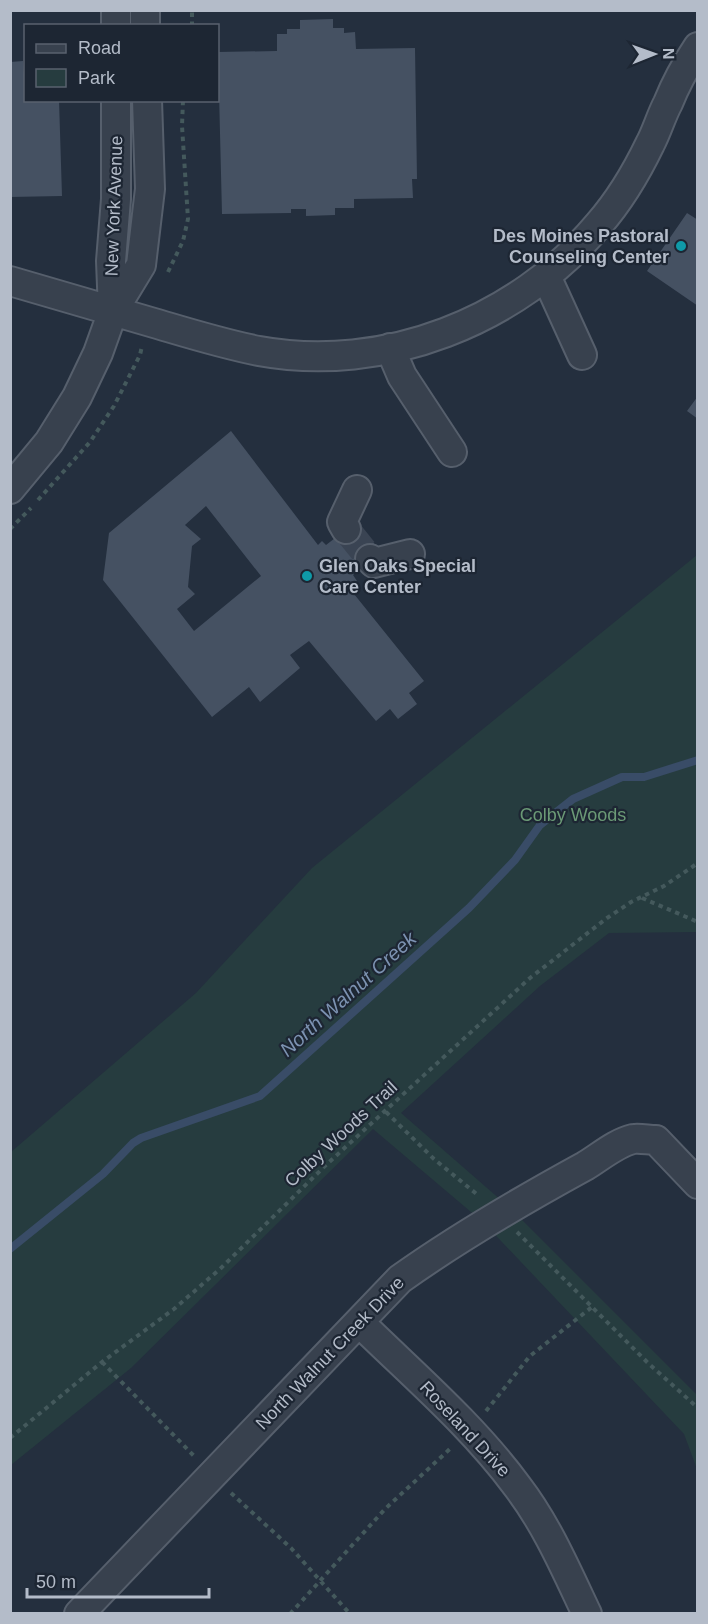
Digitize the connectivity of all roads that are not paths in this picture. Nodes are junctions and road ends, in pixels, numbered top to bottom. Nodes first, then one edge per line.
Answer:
1 (698, 47) edge
2 (116, 102) edge
3 (147, 102) edge
4 (546, 276) junction
5 (10, 281) edge
6 (112, 311) junction
7 (390, 348) junction
8 (582, 355) dead end
9 (452, 452) dead end
10 (10, 489) edge
11 (357, 490) dead end
12 (346, 529) dead end
13 (410, 554) dead end
14 (370, 559) dead end
15 (698, 1184) edge
16 (359, 1322) junction
17 (79, 1614) edge
18 (587, 1614) edge

1 - 4 street
2 - 6 street, New York Avenue
3 - 6 street, New York Avenue
4 - 7 street
4 - 8 street
5 - 6 street
6 - 7 street
6 - 10 street, New York Avenue
7 - 9 street
11 - 12 street
13 - 14 street
15 - 16 street, North Walnut Creek Drive
16 - 17 street, North Walnut Creek Drive
16 - 18 street, Roseland Drive

